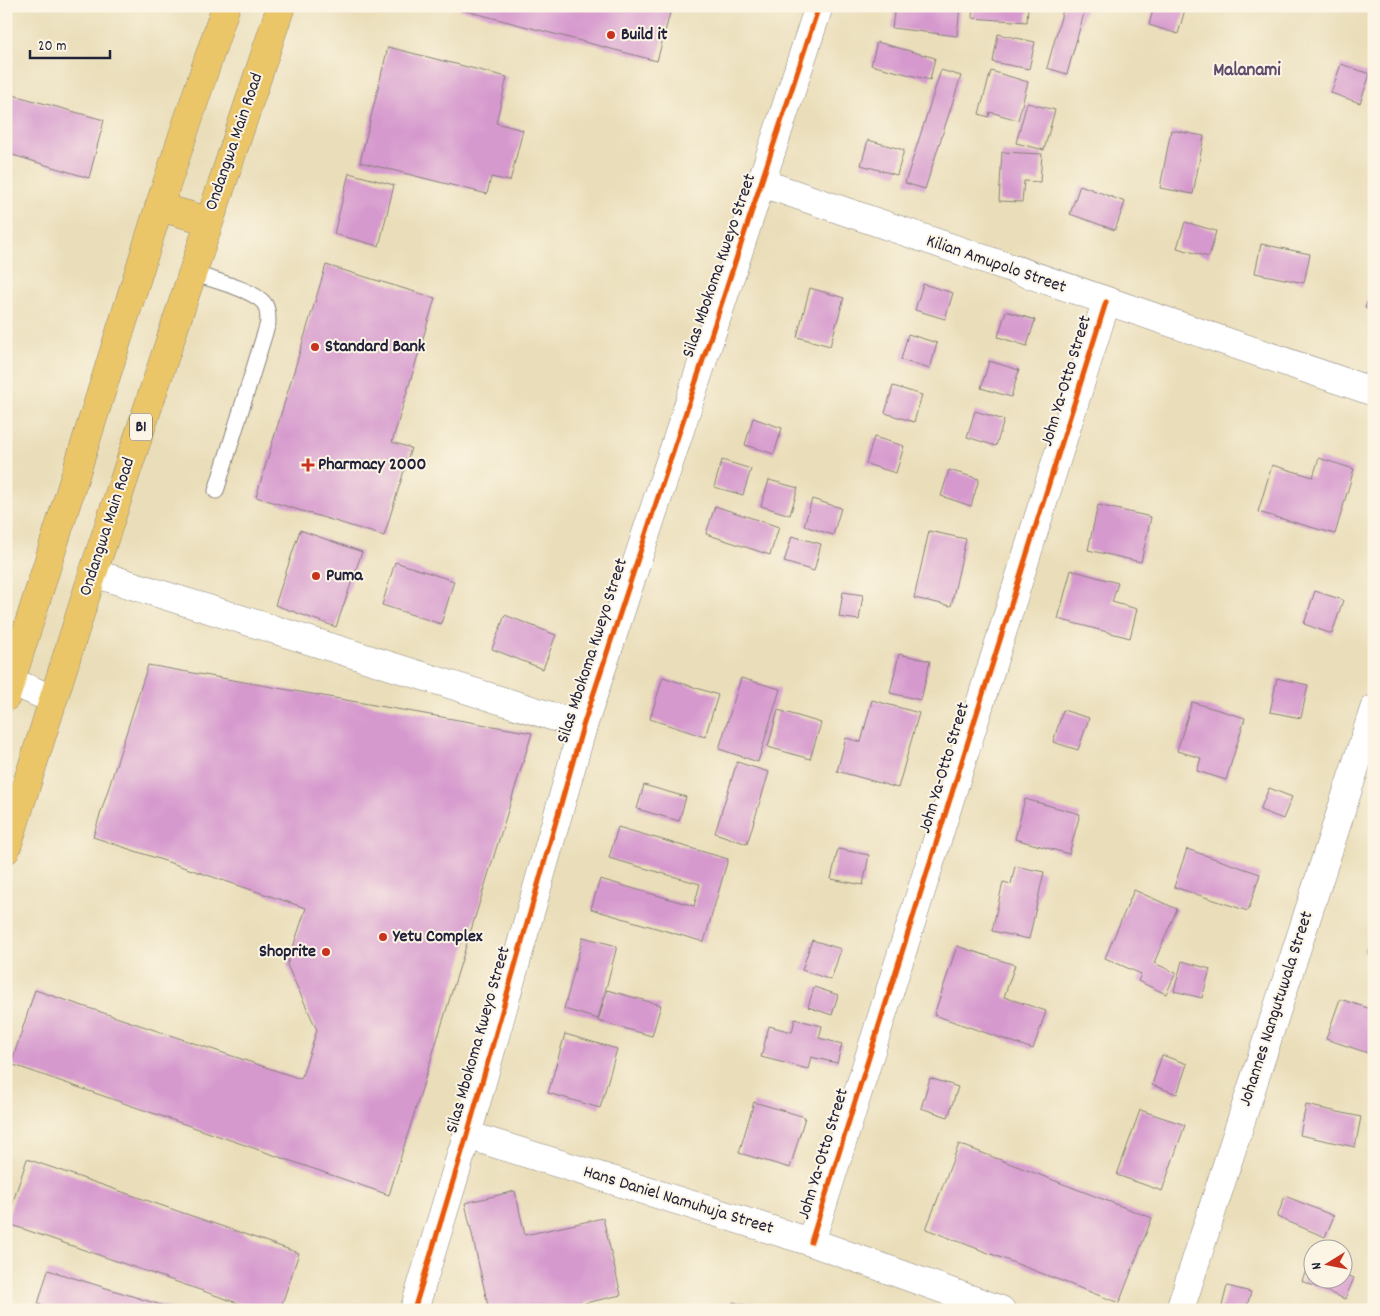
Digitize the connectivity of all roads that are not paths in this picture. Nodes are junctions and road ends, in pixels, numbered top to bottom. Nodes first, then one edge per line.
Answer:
1 (226, 6) edge
2 (281, 6) edge
3 (819, 6) edge
4 (762, 184) junction
5 (160, 207) junction
6 (209, 221) junction
7 (192, 274) junction
8 (1106, 302) junction
9 (1374, 392) edge
10 (216, 491) dead end
11 (92, 573) junction
12 (8, 686) edge
13 (52, 699) junction
14 (1374, 709) edge
15 (583, 726) junction
16 (6, 850) edge
17 (467, 1135) junction
18 (811, 1242) junction
19 (414, 1310) edge
20 (1001, 1310) edge
21 (1180, 1310) edge

1 - 5 main road
2 - 6 main road, Ondangwa Main Road / B1
3 - 4 street, Silas Mbokoma Kweyo Street
4 - 8 street, Kilian Amupolo Street
4 - 15 street, Silas Mbokoma Kweyo Street
5 - 6 main road
5 - 12 main road
6 - 7 main road, Ondangwa Main Road / B1
7 - 10 lane
7 - 11 main road, Ondangwa Main Road / B1
8 - 9 street, Kilian Amupolo Street
8 - 18 street, John Ya-Otto Street
11 - 13 main road, Ondangwa Main Road / B1
11 - 15 street
12 - 13 street
13 - 16 main road, Ondangwa Main Road / B1
14 - 21 street, Johannes Nangutuwala Street
15 - 17 street, Silas Mbokoma Kweyo Street
17 - 18 street, Hans Daniel Namuhuja Street
17 - 19 street, Silas Mbokoma Kweyo Street
18 - 20 street, Hans Daniel Namuhuja Street

